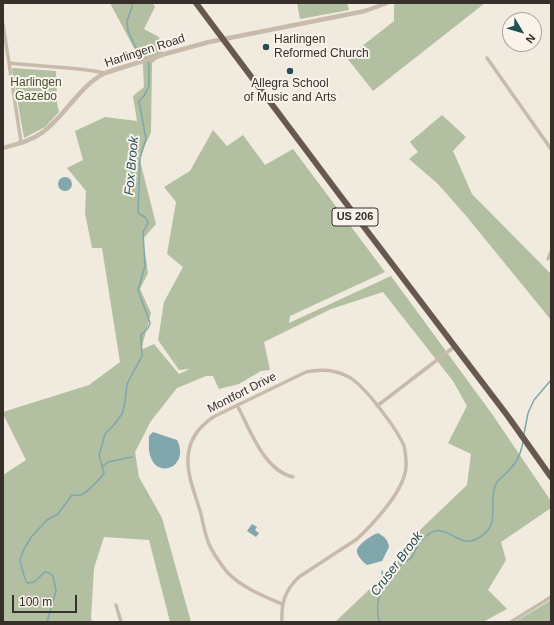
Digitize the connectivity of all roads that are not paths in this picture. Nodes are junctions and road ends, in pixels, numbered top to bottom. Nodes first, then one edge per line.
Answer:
1 (196, 3) edge
2 (387, 3) edge
3 (3, 24) edge
4 (223, 39) junction
5 (487, 58) dead end
6 (9, 63) junction
7 (105, 73) junction
8 (21, 142) junction
9 (3, 148) edge
10 (551, 149) edge
11 (551, 252) edge
12 (548, 259) dead end
13 (454, 347) junction
14 (237, 405) junction
15 (377, 406) junction
16 (293, 477) dead end
17 (551, 477) edge
18 (551, 597) edge
19 (282, 604) junction
20 (116, 605) dead end
21 (520, 616) junction
22 (121, 622) edge
23 (282, 622) edge
24 (511, 622) edge
25 (523, 622) edge

1 - 4 highway, US 206
2 - 4 street, Harlingen Road
3 - 6 street
4 - 7 street, Harlingen Road
4 - 13 highway, US 206
5 - 10 street
6 - 7 street
6 - 8 street
7 - 8 street, Harlingen Road
8 - 9 street, Harlingen Road
11 - 12 street
13 - 15 street
13 - 17 highway, US 206
14 - 15 street, Montfort Drive
14 - 16 street
14 - 19 street, Montfort Drive
15 - 19 street, Montfort Drive
18 - 21 street
19 - 23 street, Montfort Drive
20 - 22 street
21 - 24 street
21 - 25 street

